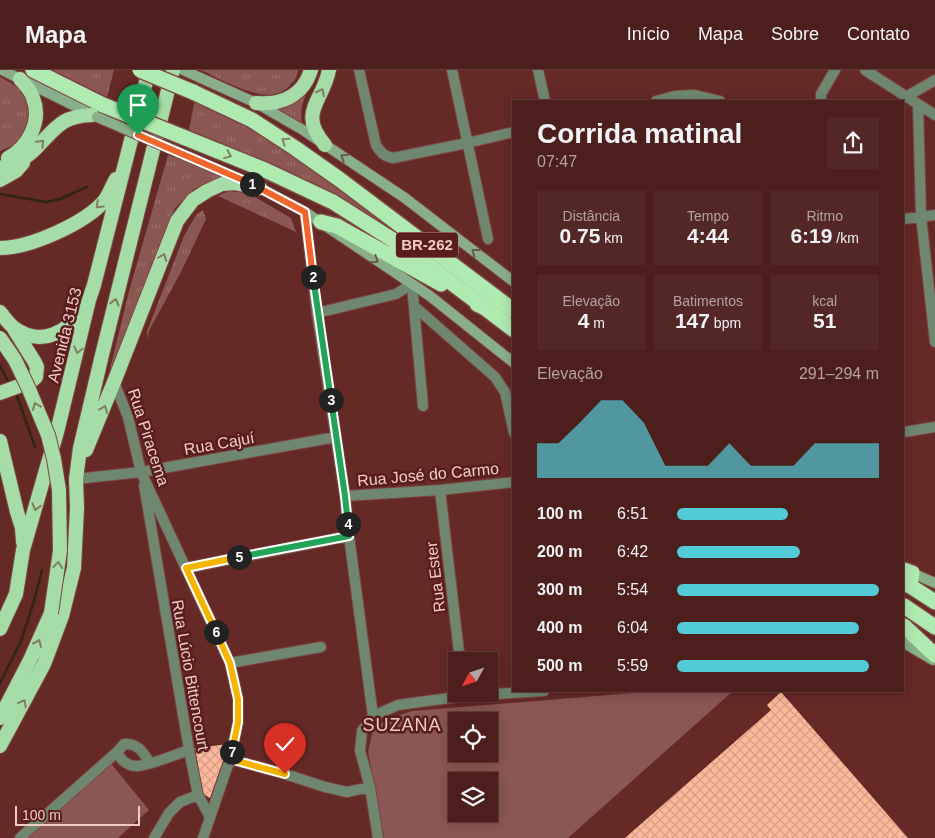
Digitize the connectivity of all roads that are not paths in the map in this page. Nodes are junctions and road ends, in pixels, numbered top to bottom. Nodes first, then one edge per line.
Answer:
1 (2, 70) edge
2 (33, 70) edge
3 (140, 70) edge
4 (149, 70) edge
5 (173, 70) edge
6 (183, 70) edge
7 (311, 70) edge
8 (328, 70) edge
9 (359, 70) edge
10 (452, 70) edge
11 (538, 70) edge
12 (836, 70) edge
13 (865, 70) edge
14 (20, 79) junction
15 (935, 80) edge
16 (906, 97) junction
17 (675, 99) edge
18 (545, 100) edge
19 (716, 100) edge
20 (821, 100) edge
21 (256, 103) junction
22 (918, 105) junction
23 (97, 112) junction
24 (935, 115) edge
25 (512, 132) edge
26 (467, 143) junction
27 (325, 145) junction
28 (26, 157) junction
29 (0, 160) edge
30 (126, 164) junction
31 (0, 168) edge
32 (0, 180) edge
33 (260, 188) junction
34 (305, 212) junction
35 (935, 215) edge
36 (921, 216) junction
37 (904, 219) edge
38 (321, 222) junction
39 (488, 239) dead end
40 (0, 248) edge
41 (509, 274) edge
42 (411, 284) junction
43 (89, 300) junction
44 (414, 306) junction
45 (485, 308) junction
46 (512, 309) edge
47 (0, 312) edge
48 (317, 313) junction
49 (13, 327) junction
50 (512, 328) edge
51 (0, 338) edge
52 (935, 342) edge
53 (512, 361) edge
54 (114, 382) junction
55 (2, 392) edge
56 (423, 406) dead end
57 (512, 423) edge
58 (935, 427) edge
59 (904, 432) edge
60 (336, 437) junction
61 (0, 442) edge
62 (141, 472) junction
63 (77, 474) junction
64 (512, 482) edge
65 (440, 490) junction
66 (345, 496) junction
67 (349, 536) junction
68 (24, 550) junction
69 (186, 568) junction
70 (907, 575) edge
71 (935, 583) edge
72 (935, 602) edge
73 (904, 606) edge
74 (3, 618) edge
75 (904, 626) edge
76 (935, 627) edge
77 (904, 643) edge
78 (321, 647) dead end
79 (459, 652) edge
80 (935, 655) edge
81 (935, 661) edge
82 (230, 663) junction
83 (524, 692) edge
84 (498, 693) edge
85 (448, 697) edge
86 (373, 716) junction
87 (0, 718) edge
88 (0, 746) edge
89 (189, 750) junction
90 (118, 751) junction
91 (230, 759) junction
92 (150, 763) junction
93 (370, 787) junction
94 (198, 794) junction
95 (210, 817) junction
96 (20, 838) edge
97 (154, 838) edge
98 (203, 838) edge
99 (378, 838) edge

1 - 14 main road, BR-262
2 - 23 highway, BR-262
46 -> 3 highway, BR-262, bridge
4 - 30 highway, Avenida 3153
63 -> 5 highway
6 - 21 main road, BR-262
7 - 21 highway
27 -> 8 highway
9 - 26 street
10 - 26 street
11 - 18 street
12 - 20 street
13 - 16 street
14 - 23 main road, BR-262
14 - 29 highway
15 - 16 street
16 - 22 street
17 - 19 street
21 - 27 main road, BR-262
22 - 24 street
22 - 36 street
28 -> 23 highway
23 - 33 main road, BR-262, bridge
23 -> 45 highway, BR-262, bridge
25 - 26 street
26 - 39 street
41 -> 27 main road, BR-262
28 - 31 highway
28 - 32 highway
30 -> 40 highway
30 - 43 highway, Avenida 3153
33 - 34 main road, BR-262
54 -> 33 highway
34 - 38 main road, BR-262
34 - 48 street
35 - 36 street
36 - 37 street
36 - 52 street
38 -> 42 main road
38 - 45 highway
42 - 44 street
42 - 48 street
42 - 53 main road
43 - 49 highway
43 -> 68 highway, Avenida 3153
44 - 56 street
44 - 57 street
45 - 50 highway, BR-262
47 - 49 highway
48 - 60 street
49 - 55 highway
87 -> 51 highway, bridge
54 - 62 street, Rua Piracema
63 -> 54 highway
58 - 59 street
60 - 62 street, Rua Cajuí
60 - 66 street
61 - 68 highway
62 - 63 street, Rua Cajuí
62 - 69 street, Rua Piracema
62 - 89 street, Rua Lúcio Bittencourt
88 -> 63 highway
64 - 65 street, Rua José do Carmo
65 - 66 street, Rua José do Carmo
65 - 79 street, Rua Ester
66 - 67 street
67 - 69 street
67 - 86 street
68 - 74 highway, Avenida 3153
69 - 82 street, Rua Piracema
70 - 71 main road
70 - 72 highway
73 - 76 highway
75 - 80 highway
77 - 81 main road
78 - 82 street
82 - 91 street, Rua Piracema
83 - 84 street
85 - 86 street
86 - 93 street
89 - 92 street
89 - 94 street, Rua Lúcio Bittencourt
90 - 92 street
90 - 92 street
90 - 96 street
91 - 93 street
91 - 95 street, Rua Piracema
93 - 99 street
94 - 95 street, Rua Lúcio Bittencourt
94 - 97 street
95 - 98 street, Rua Piracema

